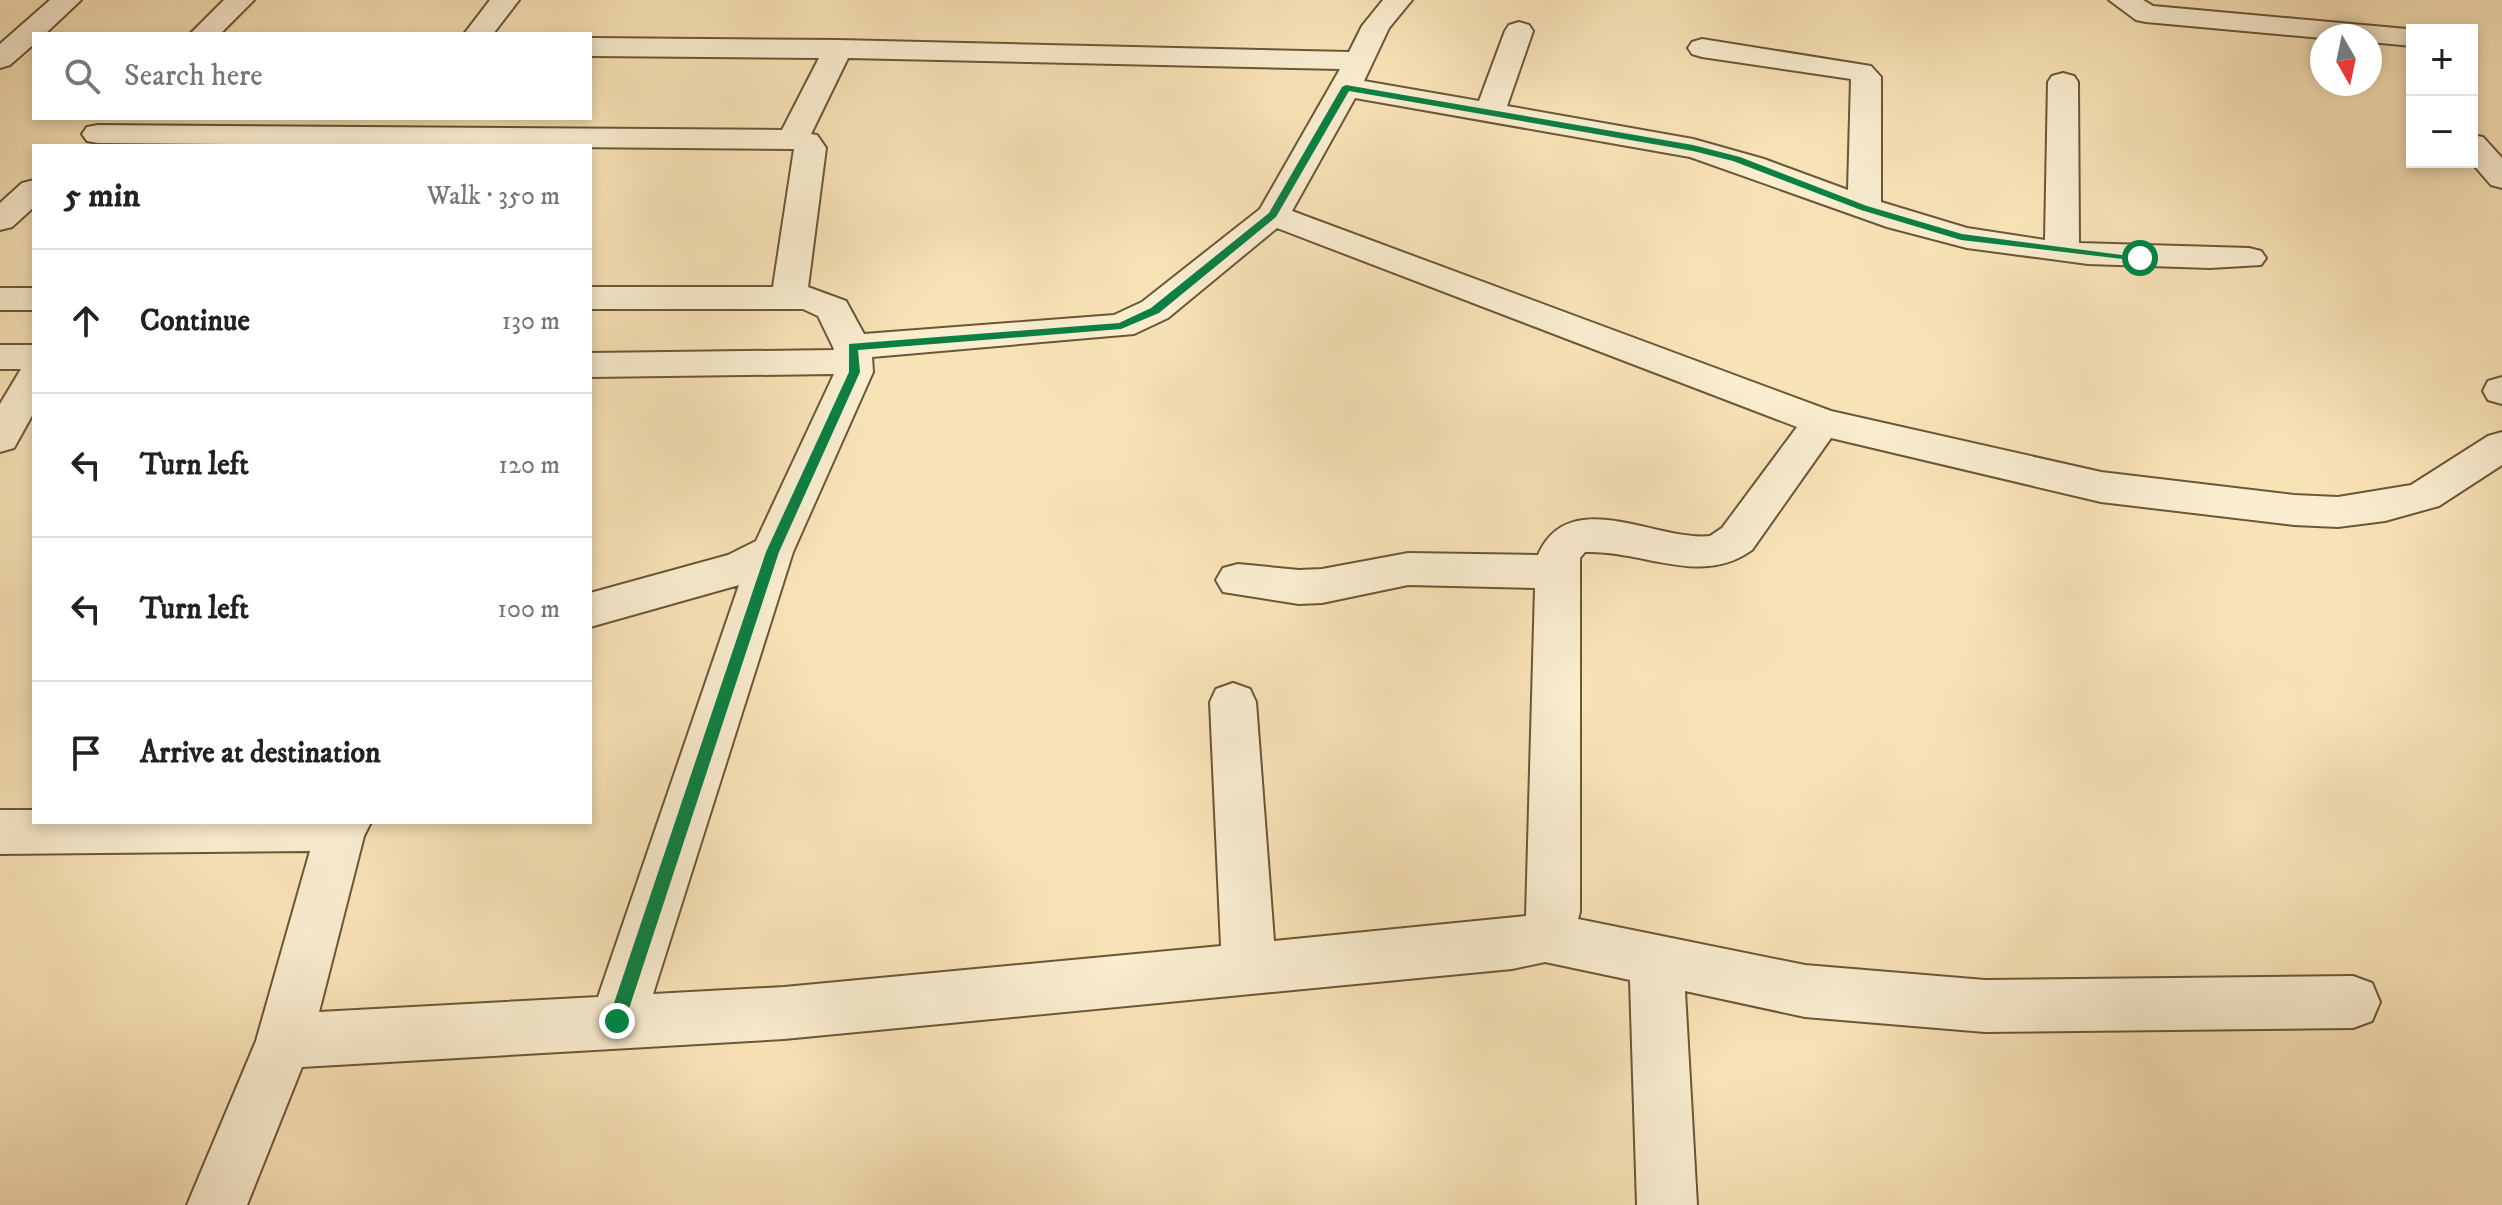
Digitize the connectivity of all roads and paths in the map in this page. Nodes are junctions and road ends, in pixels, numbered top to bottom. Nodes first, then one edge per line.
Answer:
1 (67, 0) edge
2 (240, 0) edge
3 (505, 0) edge
4 (1398, 0) edge
5 (2123, 0) edge
6 (2392, 11) dead end
7 (2406, 28) edge
8 (1519, 31) dead end
9 (206, 32) edge
10 (480, 32) edge
11 (2406, 35) edge
12 (592, 47) edge
13 (1702, 48) dead end
14 (838, 49) junction
15 (0, 59) edge
16 (1353, 74) junction
17 (2063, 82) dead end
18 (1490, 112) junction
19 (422, 128) edge
20 (99, 133) edge
21 (793, 139) junction
22 (2478, 151) edge
23 (2502, 178) edge
24 (32, 192) edge
25 (1864, 208) junction
26 (1273, 215) junction
27 (0, 222) edge
28 (32, 223) edge
29 (2062, 250) junction
30 (2249, 258) dead end
31 (592, 298) edge
32 (789, 298) junction
33 (0, 299) edge
34 (32, 299) edge
35 (853, 354) junction
36 (0, 357) edge
37 (32, 357) edge
38 (592, 365) edge
39 (32, 382) edge
40 (1822, 422) junction
41 (0, 438) edge
42 (2502, 446) edge
43 (772, 552) junction
44 (1557, 572) junction
45 (1238, 580) dead end
46 (592, 609) edge
47 (1233, 702) dead end
48 (344, 825) edge
49 (0, 832) edge
50 (1545, 937) junction
51 (1656, 959) junction
52 (1249, 969) junction
53 (2353, 1002) dead end
54 (617, 1021) junction
55 (284, 1041) junction
56 (217, 1205) edge
57 (1667, 1205) edge

1 - 15 street
2 - 9 street
3 - 10 street
4 - 16 street
5 - 11 street
6 - 7 street
8 - 18 street
12 - 14 street
13 - 25 street
14 - 16 street
14 - 21 street
16 - 18 street
16 - 26 street
17 - 29 street
18 - 25 street
19 - 20 street
19 - 21 street
21 - 32 street
22 - 23 street
24 - 27 street
25 - 29 street
26 - 35 street
26 - 40 street
27 - 28 street
29 - 30 street
31 - 32 street
32 - 35 street
33 - 34 street
35 - 38 street
35 - 43 street
36 - 37 street
39 - 41 street
40 - 42 street
40 - 44 street
43 - 46 street
43 - 54 street
44 - 45 street
44 - 50 street
47 - 52 street
48 - 49 street
48 - 55 street
50 - 51 street
50 - 52 street
51 - 53 street
51 - 57 street
52 - 54 street
54 - 55 street
55 - 56 street

